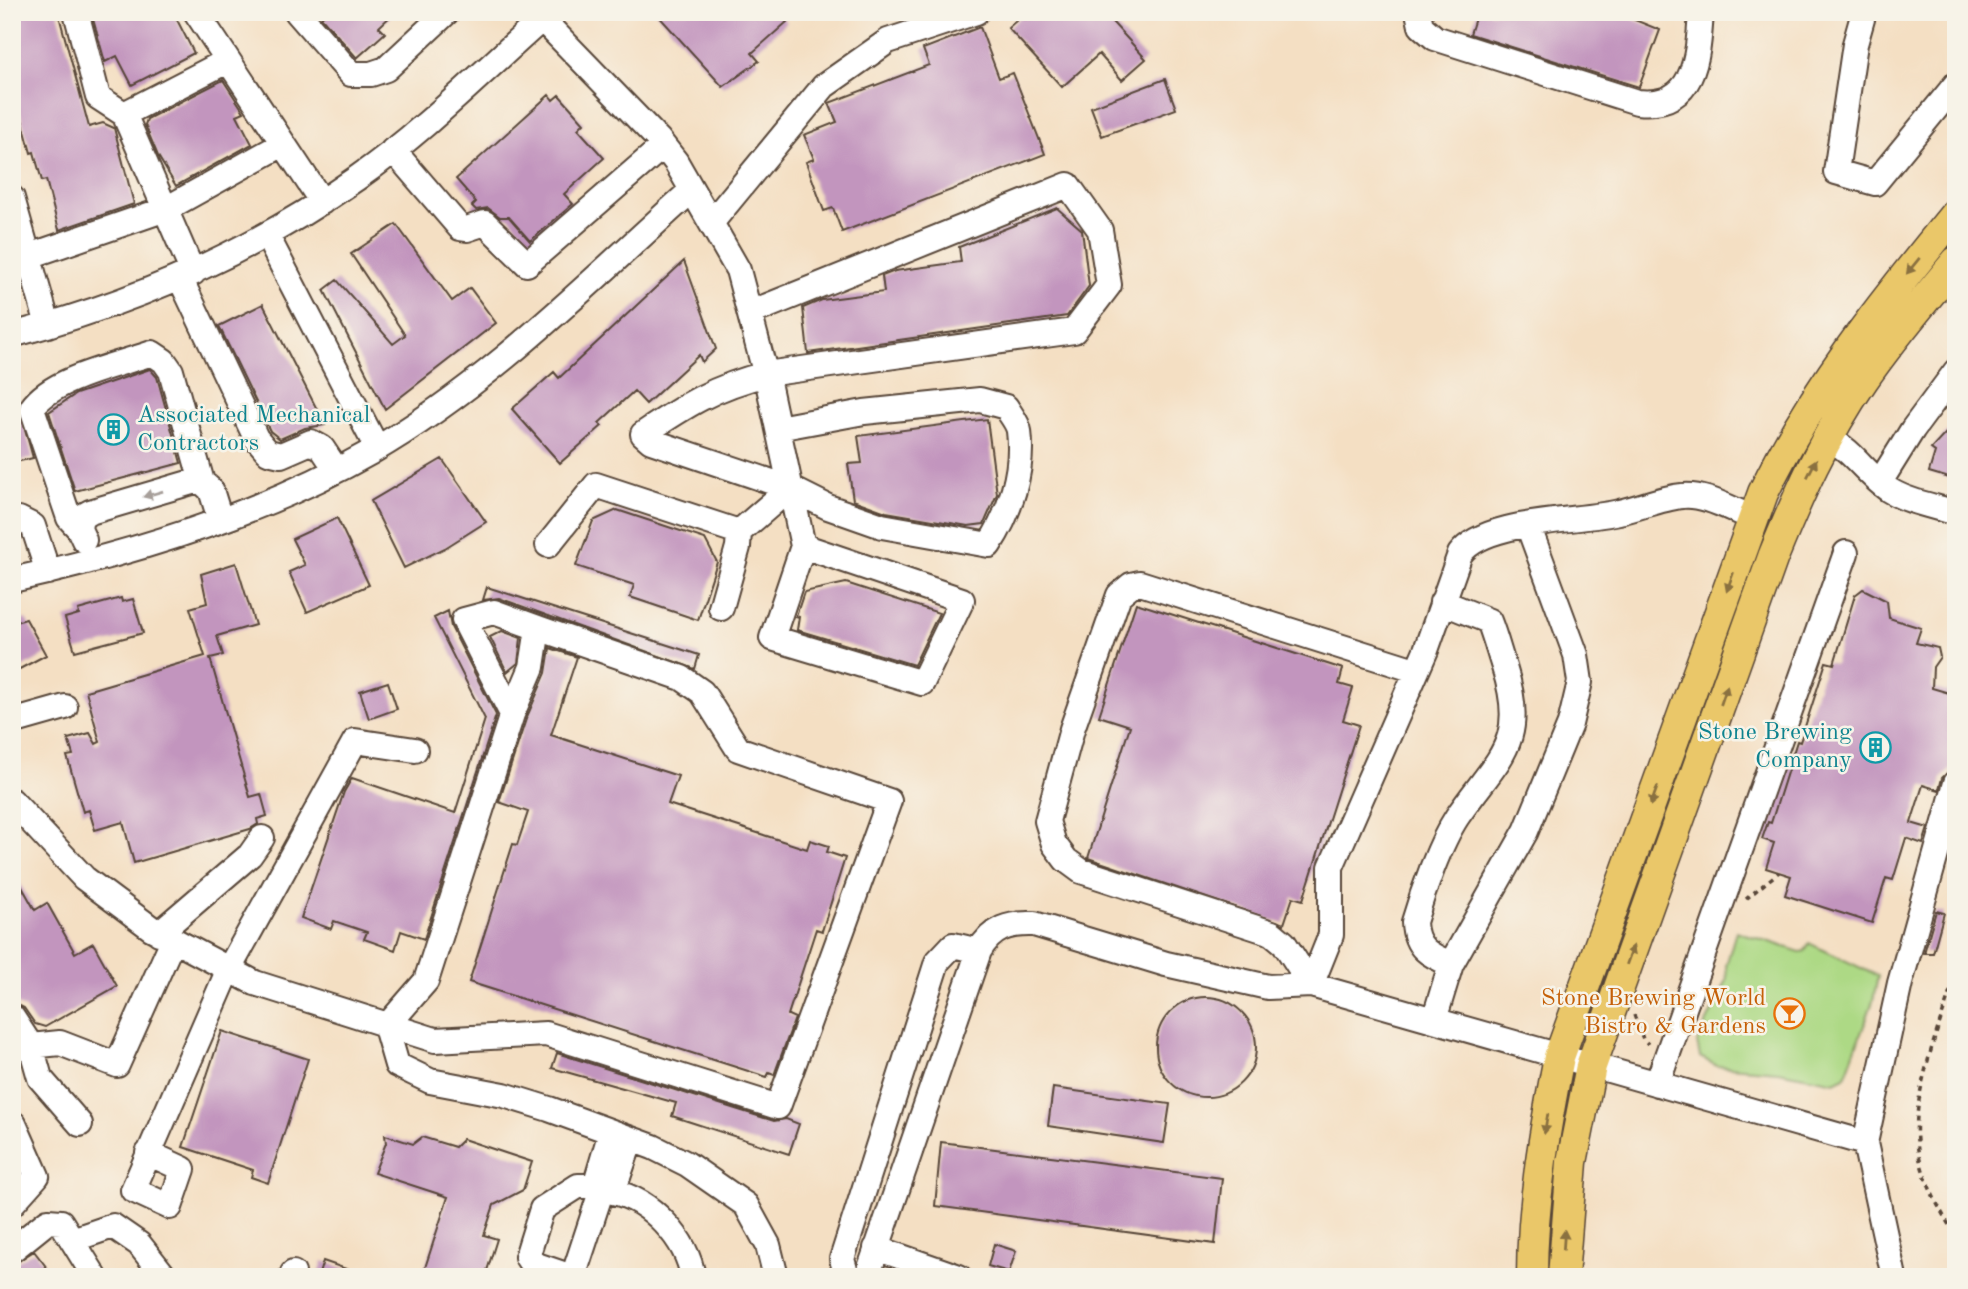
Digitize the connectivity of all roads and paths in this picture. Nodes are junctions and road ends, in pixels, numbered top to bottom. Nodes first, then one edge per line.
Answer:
1 (76, 12) edge
2 (196, 12) edge
3 (297, 12) edge
4 (447, 12) edge
5 (976, 12) edge
6 (1418, 12) edge
7 (1702, 12) edge
8 (1864, 12) edge
9 (542, 15) edge
10 (231, 65) junction
11 (1956, 84) edge
12 (124, 114) junction
13 (283, 144) junction
14 (663, 146) junction
15 (393, 150) junction
16 (692, 190) junction
17 (12, 198) edge
18 (322, 202) junction
19 (166, 209) junction
20 (1956, 213) edge
21 (711, 223) junction
22 (267, 236) junction
23 (21, 260) edge
24 (1956, 262) edge
25 (187, 275) junction
26 (750, 313) junction
27 (48, 325) junction
28 (12, 335) edge
29 (1956, 372) edge
30 (766, 374) junction
31 (778, 428) junction
32 (1828, 437) junction
33 (377, 448) junction
34 (336, 469) junction
35 (202, 482) junction
36 (1880, 482) junction
37 (790, 488) junction
38 (1956, 513) edge
39 (1754, 518) junction
40 (220, 519) junction
41 (12, 521) edge
42 (1528, 525) junction
43 (79, 530) junction
44 (739, 532) junction
45 (548, 545) dead end
46 (803, 545) junction
47 (1846, 554) dead end
48 (92, 560) junction
49 (48, 572) junction
50 (12, 580) edge
51 (1443, 602) junction
52 (721, 608) dead end
53 (538, 628) junction
54 (1415, 670) junction
55 (65, 706) dead end
56 (512, 714) junction
57 (12, 722) edge
58 (415, 750) dead end
59 (1956, 783) edge
60 (12, 801) edge
61 (262, 838) dead end
62 (166, 936) junction
63 (979, 951) junction
64 (1451, 964) junction
65 (229, 969) junction
66 (1956, 972) edge
67 (1311, 985) junction
68 (12, 1017) edge
69 (1434, 1020) junction
70 (386, 1027) junction
71 (31, 1046) junction
72 (1559, 1057) junction
73 (1591, 1066) junction
74 (1657, 1084) junction
75 (14, 1124) dead end
76 (80, 1124) dead end
77 (621, 1135) junction
78 (1866, 1143) junction
79 (148, 1153) dead end
80 (603, 1189) junction
81 (12, 1204) edge
82 (1956, 1236) edge
83 (72, 1240) junction
84 (876, 1248) junction
85 (12, 1250) edge
86 (929, 1272) edge
87 (95, 1277) edge
88 (165, 1277) edge
89 (573, 1277) edge
90 (693, 1277) edge
91 (776, 1277) edge
92 (847, 1277) edge
93 (867, 1277) edge
94 (959, 1277) edge
95 (1532, 1277) edge
96 (1563, 1277) edge
97 (1894, 1277) edge

1 - 12 street
2 - 10 street
3 - 4 street
5 - 21 street
6 - 7 street
8 - 11 street
9 - 14 street
9 - 15 street
10 - 12 street
10 - 13 street
12 - 19 street
13 - 18 street
13 - 19 street
14 - 15 street
14 - 16 street
15 - 18 street
16 - 21 street
16 - 33 street
17 - 23 street
18 - 22 street
19 - 23 street
19 - 25 street
20 -> 39 main road
21 - 26 street
22 - 25 street
22 - 33 street
23 - 27 street
24 - 32 main road
25 - 27 street
25 - 34 street
26 - 30 street
26 - 30 street
27 - 28 street
29 - 36 street
30 - 31 street
30 - 37 street
31 - 37 street
31 - 37 street
32 - 36 street
73 -> 32 main road
33 - 34 street
34 - 40 street
35 - 40 street
35 -> 43 street
35 - 43 street
36 - 38 street
37 - 44 street
37 - 46 street
39 - 42 street
39 -> 72 main road
40 - 48 street
41 - 49 street
42 - 51 street
42 - 64 street
43 - 48 street
44 - 45 street
44 - 52 street
46 - 46 street
47 - 74 street
48 - 49 street
49 - 50 street
51 - 54 street
51 - 64 street
53 - 56 street
53 - 56 street
53 - 70 street
54 - 67 street
54 - 67 street
55 - 57 street
56 - 70 street
58 - 65 street
59 - 78 street
60 - 62 street
61 - 62 street
62 - 65 street
62 - 71 street
63 - 67 street
63 - 84 street
63 - 92 street
64 - 69 street
65 - 70 street
65 - 79 street
66 - 82 path
67 - 69 street
68 - 71 street
69 - 72 street
70 - 77 street
71 - 76 street
72 - 73 street
72 -> 95 main road
73 - 74 street
96 -> 73 main road
74 - 78 street
75 - 81 street
77 - 80 street
77 - 91 street
78 - 97 street
80 - 89 street
80 - 89 street
80 - 90 street
83 - 85 street
83 - 87 street
83 - 88 street
84 - 86 street
84 - 93 street
86 - 94 street

